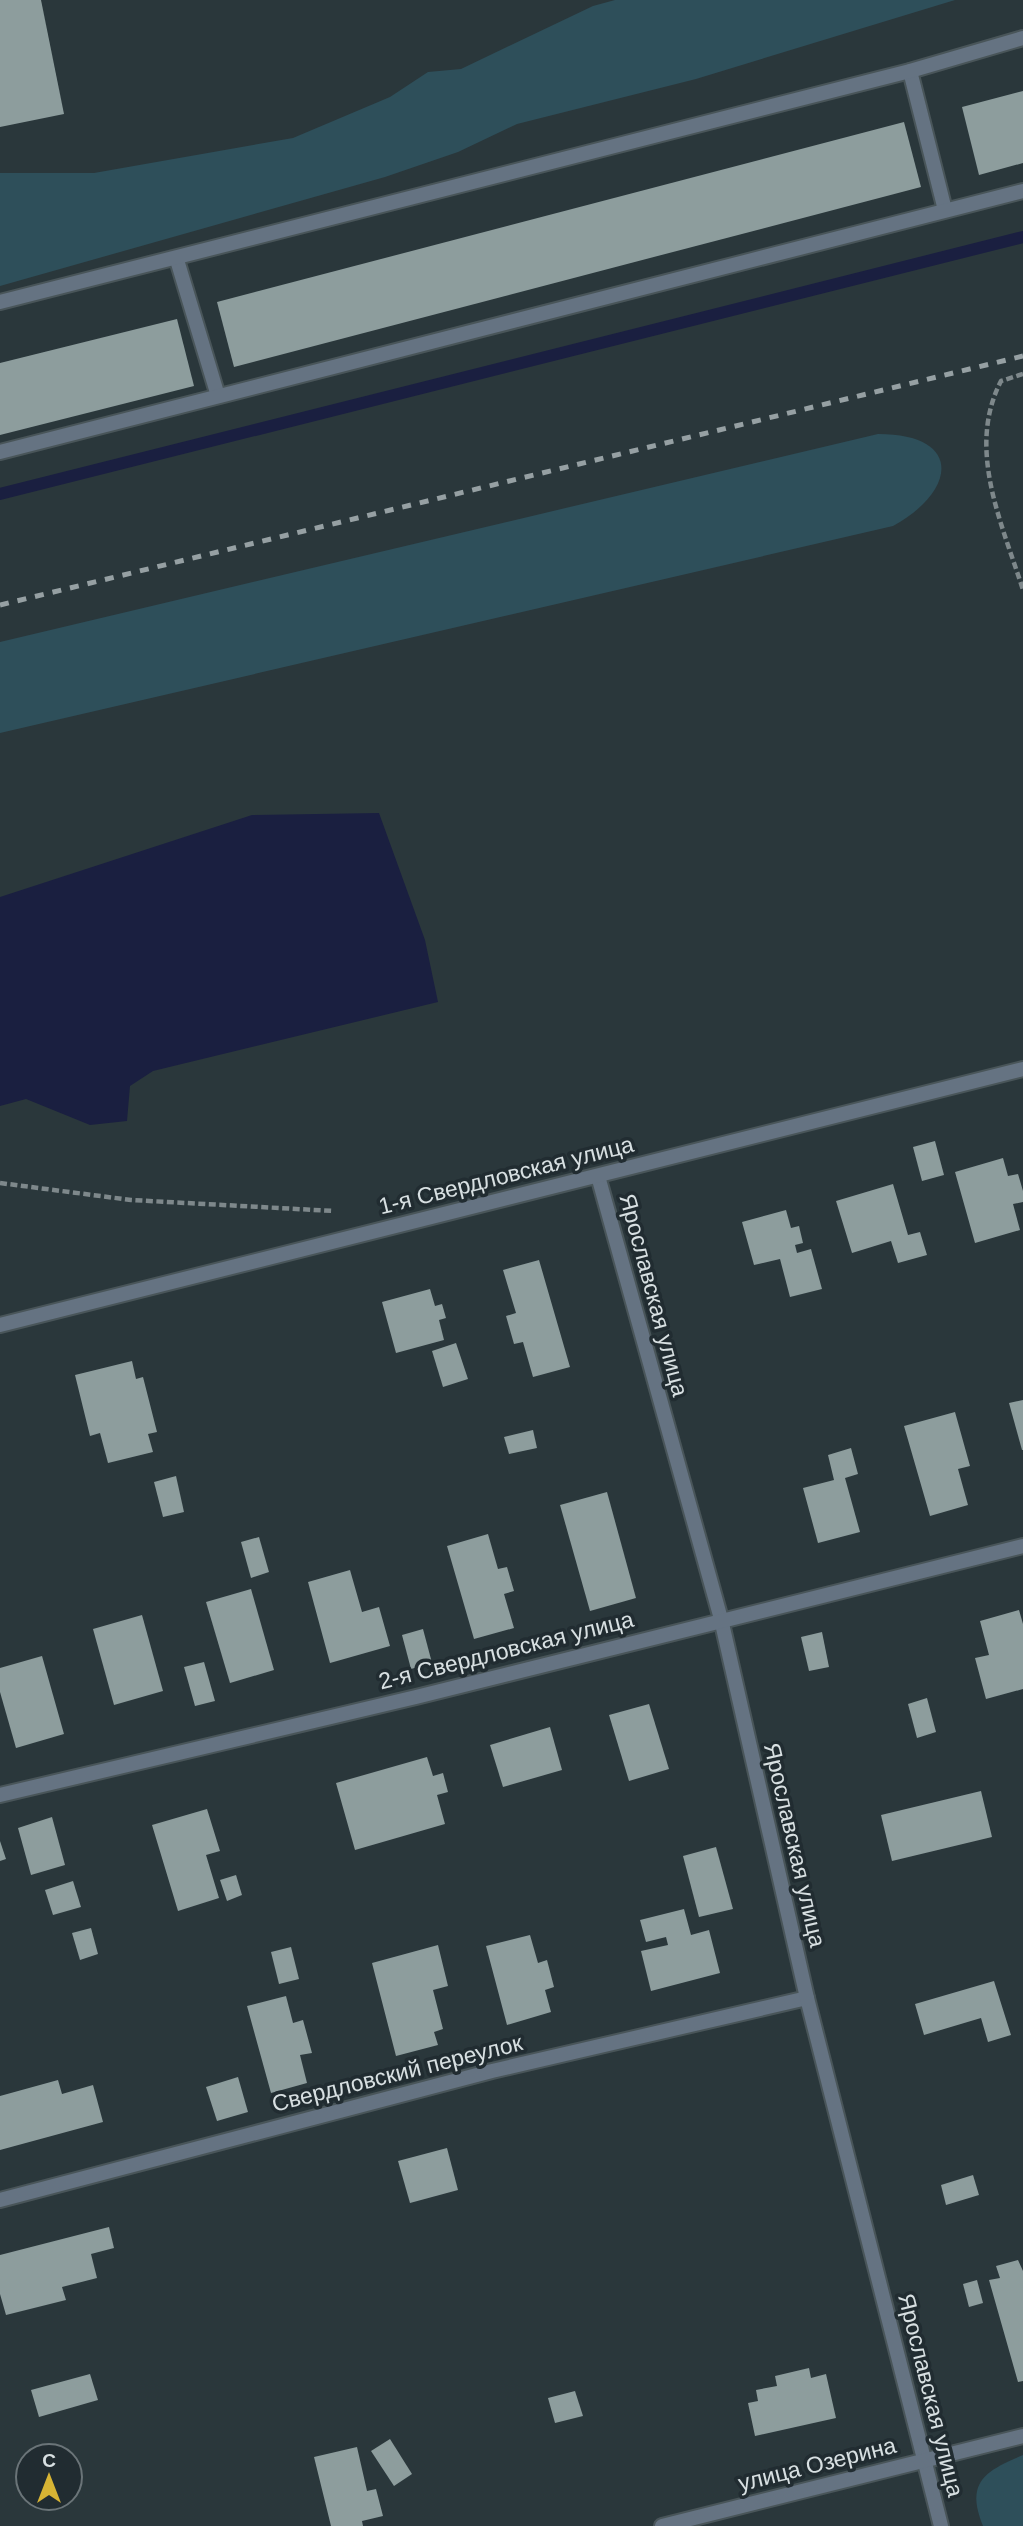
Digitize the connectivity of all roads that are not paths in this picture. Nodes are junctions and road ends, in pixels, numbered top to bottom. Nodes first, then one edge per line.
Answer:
1 (1023, 38) edge
2 (910, 71) junction
3 (1023, 191) edge
4 (946, 210) junction
5 (177, 260) junction
6 (0, 302) edge
7 (218, 396) junction
8 (0, 452) edge
9 (1023, 1069) edge
10 (598, 1176) junction
11 (0, 1325) edge
12 (1023, 1546) edge
13 (721, 1619) junction
14 (0, 1795) edge
15 (807, 1998) junction
16 (0, 2200) edge
17 (1023, 2436) edge
18 (923, 2461) junction
19 (662, 2526) edge
20 (941, 2526) edge

1 - 2 street
2 - 4 street
2 - 5 street
3 - 4 street
4 - 7 street
5 - 6 street
5 - 7 street
7 - 8 street
9 - 10 street, 1-я Свердловская улица
10 - 11 street, 1-я Свердловская улица
10 - 13 street, Ярославская улица
12 - 13 street, 2-я Свердловская улица
13 - 14 street, 2-я Свердловская улица
13 - 15 street, Ярославская улица
15 - 16 street, Свердловский переулок
15 - 18 street, Ярославская улица
17 - 18 street, улица Озерина
18 - 19 street, улица Озерина
18 - 20 street, Ярославская улица

